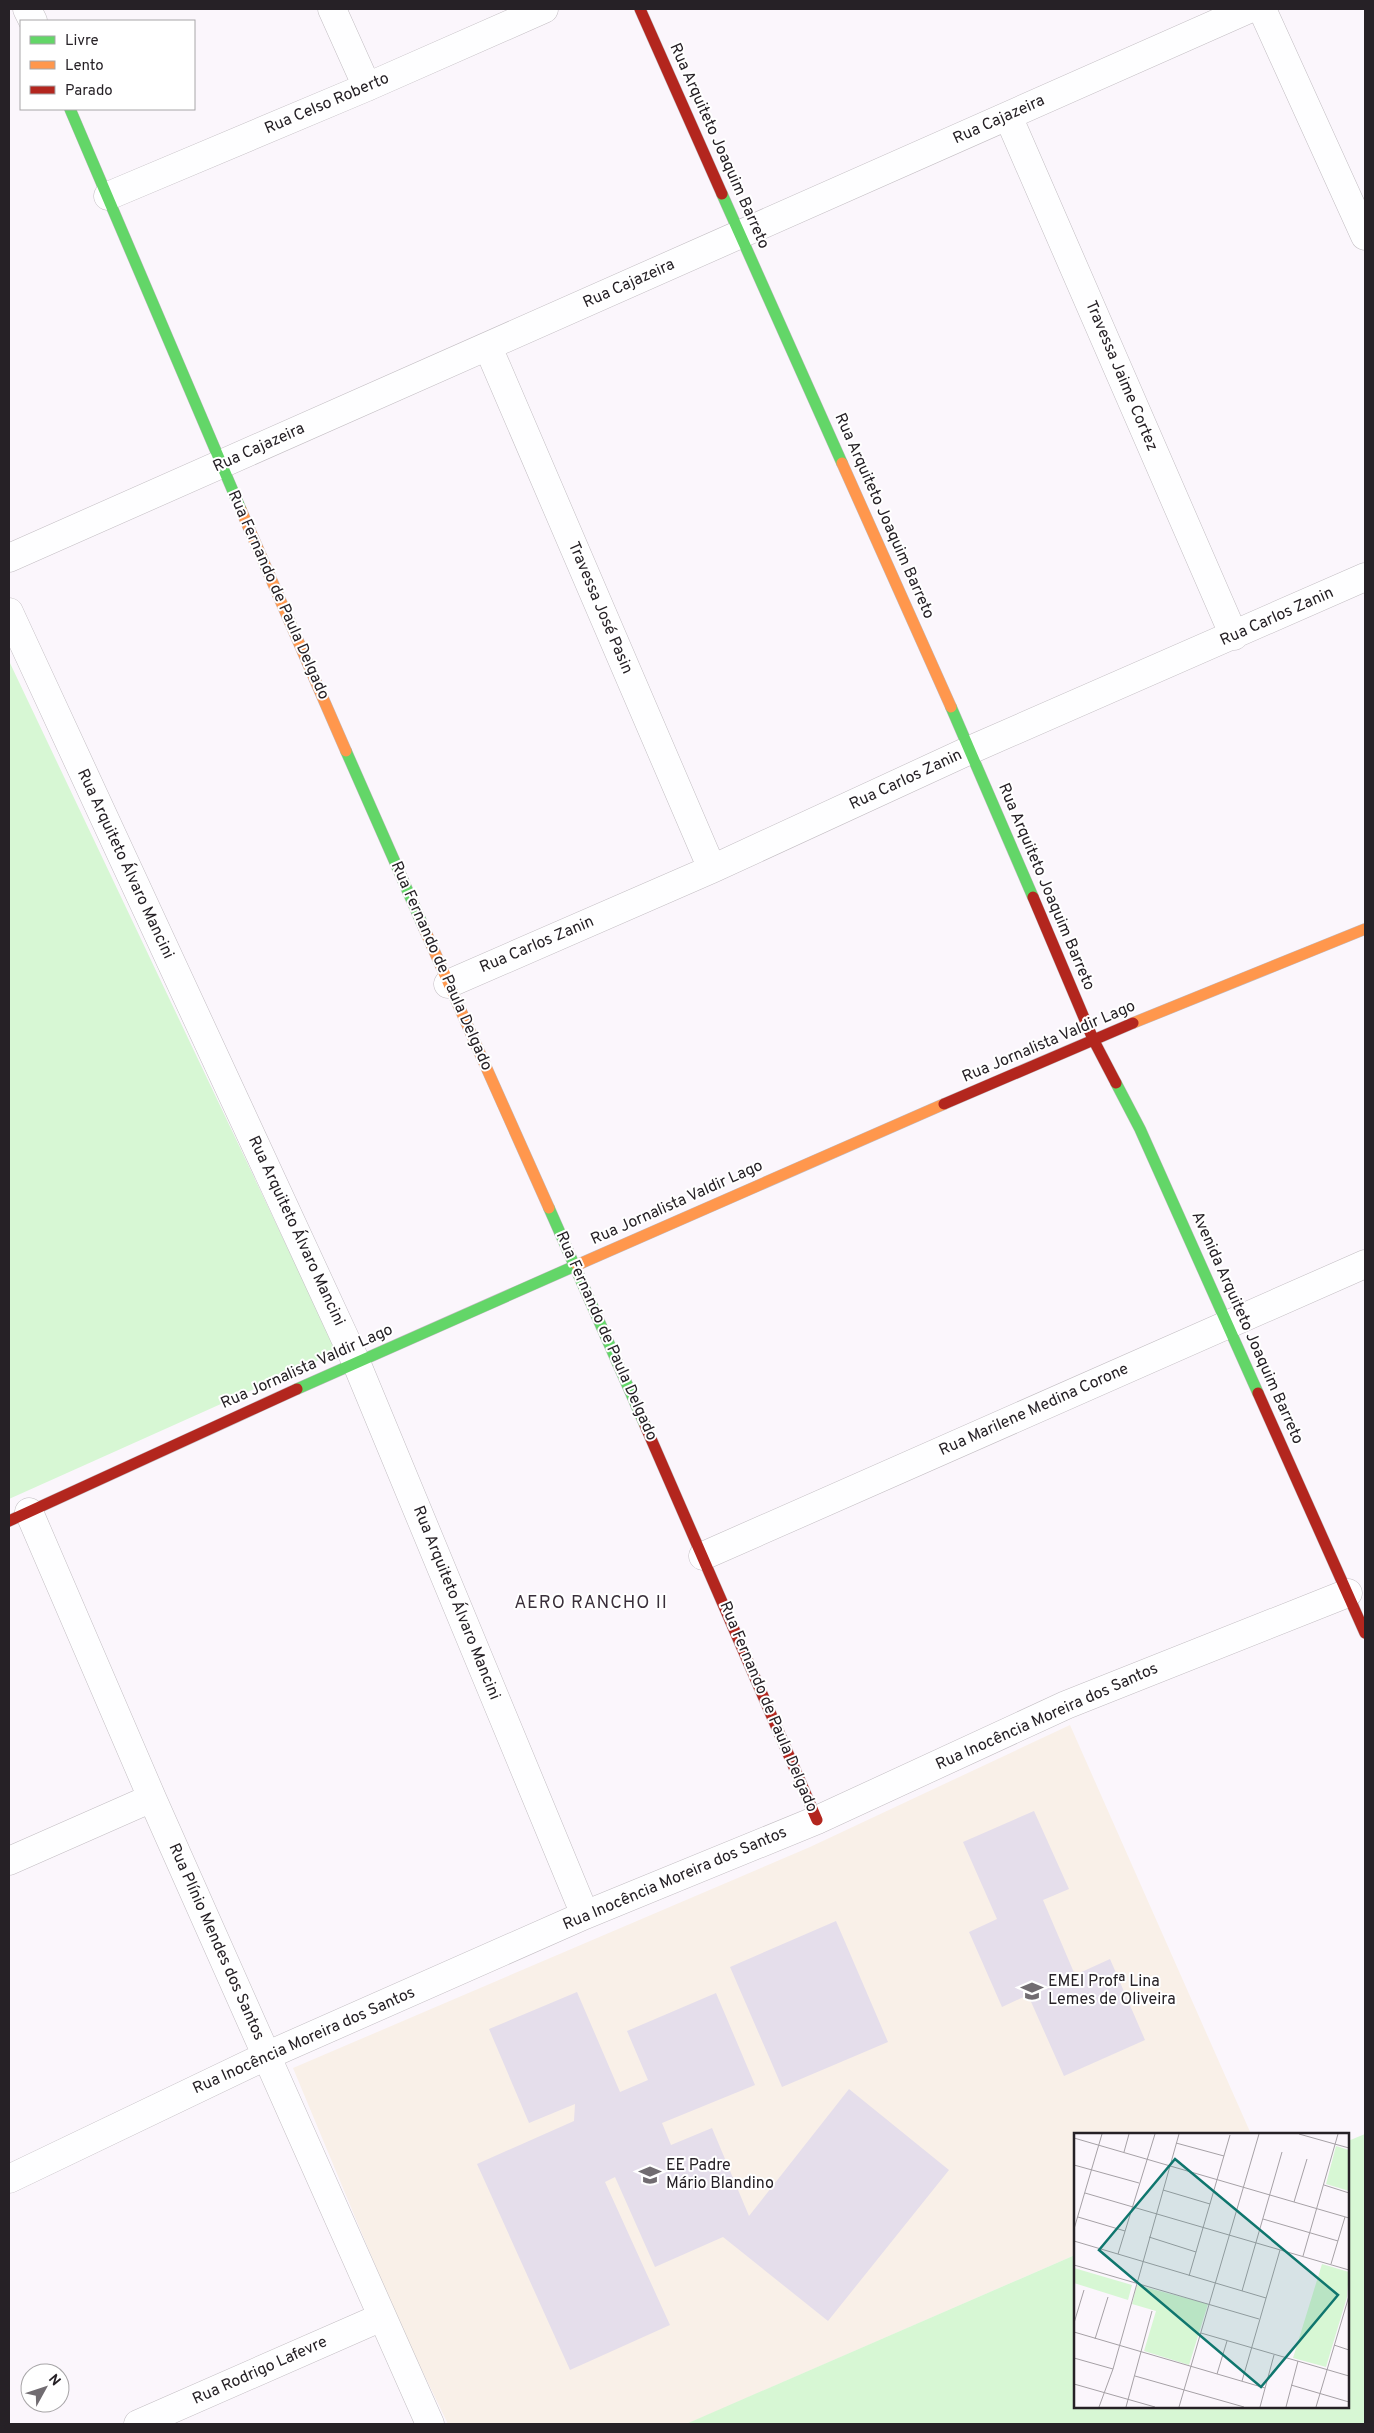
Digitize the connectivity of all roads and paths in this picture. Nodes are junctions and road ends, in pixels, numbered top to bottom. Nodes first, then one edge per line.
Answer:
1 (332, 9) edge
2 (544, 9) edge
3 (640, 9) edge
4 (1249, 9) edge
5 (1262, 9) edge
6 (367, 88) junction
7 (70, 110) edge
8 (1008, 116) junction
9 (108, 196) junction
10 (741, 233) junction
11 (1365, 236) edge
12 (488, 347) junction
13 (222, 465) junction
14 (9, 558) edge
15 (1365, 577) edge
16 (9, 612) edge
17 (1234, 636) junction
18 (970, 750) junction
19 (712, 869) junction
20 (1365, 930) edge
21 (448, 984) junction
22 (1093, 1039) junction
23 (1365, 1264) edge
24 (576, 1265) junction
25 (1229, 1324) junction
26 (356, 1362) junction
27 (19, 1517) edge
28 (703, 1556) junction
29 (1348, 1593) junction
30 (1365, 1633) edge
31 (152, 1798) junction
32 (817, 1820) junction
33 (9, 1861) edge
34 (585, 1915) junction
35 (266, 2056) junction
36 (9, 2179) edge
37 (382, 2317) junction
38 (138, 2424) edge
39 (430, 2424) edge

1 - 6 street
2 - 6 street, Rua Celso Roberto
3 - 10 street, Rua Arquiteto Joaquim Barreto
4 - 8 street, Rua Cajazeira
5 - 11 street
6 - 9 street, Rua Celso Roberto
7 - 9 street, Rua Fernando de Paula Delgado
8 - 10 street, Rua Cajazeira
8 - 17 street, Travessa Jaime Cortez
9 - 13 street, Rua Fernando de Paula Delgado
10 - 12 street, Rua Cajazeira
10 - 18 street, Rua Arquiteto Joaquim Barreto
12 - 13 street, Rua Cajazeira
12 - 19 street, Travessa José Pasin
13 - 14 street, Rua Cajazeira
13 - 21 street, Rua Fernando de Paula Delgado
15 - 17 street, Rua Carlos Zanin
16 - 26 street, Rua Arquiteto Álvaro Mancini
17 - 18 street, Rua Carlos Zanin
18 - 19 street, Rua Carlos Zanin
18 - 22 street, Rua Arquiteto Joaquim Barreto
19 - 21 street, Rua Carlos Zanin
20 - 22 street, Rua Jornalista Valdir Lago
21 - 24 street, Rua Fernando de Paula Delgado
22 - 24 street, Rua Jornalista Valdir Lago
22 - 25 street, Avenida Arquiteto Joaquim Barreto
23 - 25 street, Rua Marilene Medina Corone
24 - 26 street, Rua Jornalista Valdir Lago
24 - 28 street, Rua Fernando de Paula Delgado
25 - 28 street, Rua Marilene Medina Corone
25 - 29 street, Avenida Arquiteto Joaquim Barreto
26 - 27 street, Rua Jornalista Valdir Lago
26 - 34 street, Rua Arquiteto Álvaro Mancini
27 - 31 street, Rua Plínio Mendes dos Santos
28 - 32 street, Rua Fernando de Paula Delgado
29 - 30 street, Avenida Arquiteto Joaquim Barreto
29 - 32 street, Rua Inocência Moreira dos Santos
31 - 33 street
31 - 35 street, Rua Plínio Mendes dos Santos
32 - 34 street, Rua Inocência Moreira dos Santos
34 - 35 street, Rua Inocência Moreira dos Santos
35 - 36 street, Rua Inocência Moreira dos Santos
35 - 37 street, Rua Plínio Mendes dos Santos
37 - 38 street, Rua Rodrigo Lafevre
37 - 39 street, Rua Plínio Mendes dos Santos

